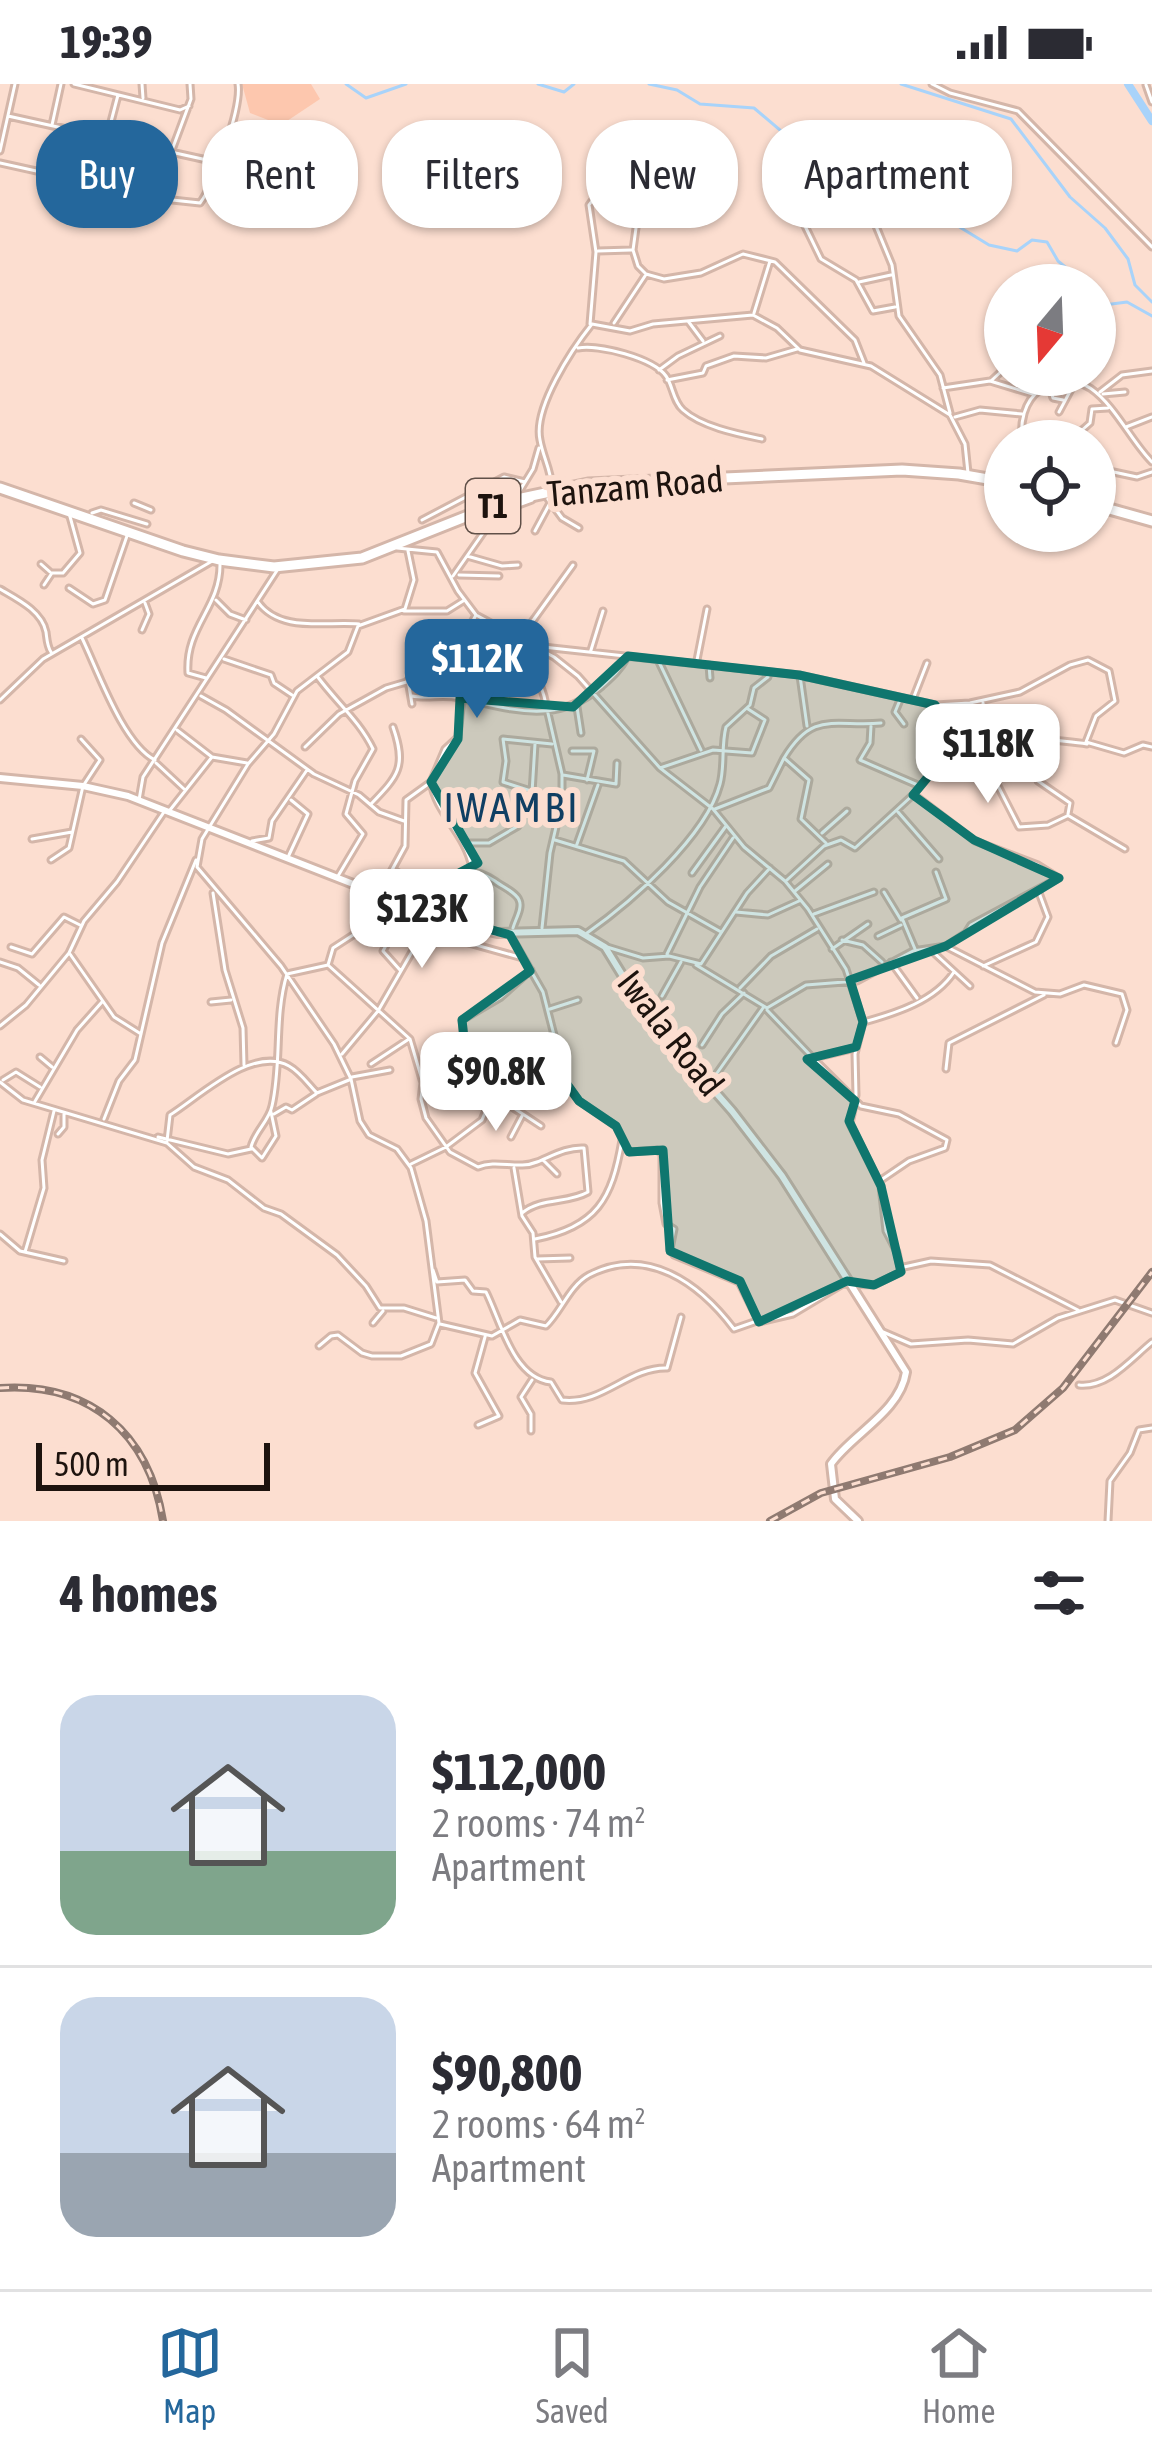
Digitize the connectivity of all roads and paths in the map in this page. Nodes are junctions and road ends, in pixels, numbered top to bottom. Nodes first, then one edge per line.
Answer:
1 (15, 84) edge
2 (61, 84) edge
3 (74, 84) edge
4 (142, 84) edge
5 (190, 84) edge
6 (238, 84) edge
7 (932, 84) edge
8 (1146, 85) edge
9 (0, 93) edge
10 (12, 95) junction
11 (118, 95) junction
12 (142, 100) junction
13 (1152, 101) edge
14 (189, 106) junction
15 (8, 116) junction
16 (53, 120) edge
17 (111, 120) edge
18 (232, 120) edge
19 (36, 123) edge
20 (178, 133) edge
21 (0, 151) edge
22 (0, 163) edge
23 (36, 171) edge
24 (805, 228) edge
25 (876, 228) edge
26 (1152, 247) edge
27 (633, 250) junction
28 (596, 252) junction
29 (770, 261) junction
30 (646, 274) junction
31 (893, 274) junction
32 (858, 282) junction
33 (896, 307) junction
34 (753, 315) junction
35 (688, 321) junction
36 (592, 324) junction
37 (612, 326) junction
38 (720, 336) dead end
39 (704, 343) junction
40 (576, 348) junction
41 (799, 349) junction
42 (864, 364) junction
43 (659, 370) junction
44 (1152, 370) edge
45 (668, 380) junction
46 (1116, 380) edge
47 (984, 383) edge
48 (941, 388) junction
49 (1125, 392) dead end
50 (1116, 393) edge
51 (1033, 396) edge
52 (1053, 396) edge
53 (1068, 396) edge
54 (1100, 396) edge
55 (1065, 401) junction
56 (1110, 409) junction
57 (1059, 412) dead end
58 (1024, 415) junction
59 (952, 417) junction
60 (1152, 417) edge
61 (1024, 420) edge
62 (1090, 420) edge
63 (1124, 428) junction
64 (762, 439) dead end
65 (540, 440) junction
66 (1152, 462) edge
67 (1152, 472) edge
68 (1116, 473) edge
69 (969, 475) junction
70 (984, 478) edge
71 (525, 482) junction
72 (0, 488) edge
73 (549, 495) junction
74 (516, 498) junction
75 (134, 503) dead end
76 (152, 510) dead end
77 (69, 511) junction
78 (1116, 511) edge
79 (88, 518) junction
80 (422, 520) dead end
81 (1152, 520) edge
82 (147, 524) dead end
83 (579, 529) dead end
84 (128, 531) junction
85 (535, 531) dead end
86 (401, 549) junction
87 (466, 556) junction
88 (218, 560) junction
89 (41, 564) dead end
90 (518, 565) dead end
91 (573, 565) dead end
92 (279, 567) junction
93 (52, 573) junction
94 (454, 575) junction
95 (499, 576) dead end
96 (44, 585) dead end
97 (69, 588) dead end
98 (0, 590) edge
99 (215, 598) junction
100 (464, 600) junction
101 (143, 602) junction
102 (258, 602) junction
103 (706, 609) dead end
104 (404, 611) junction
105 (603, 611) dead end
106 (476, 615) junction
107 (246, 620) junction
108 (361, 625) junction
109 (142, 630) dead end
110 (81, 636) junction
111 (519, 640) junction
112 (530, 645) junction
113 (590, 650) junction
114 (52, 653) junction
115 (628, 656) junction
116 (222, 658) junction
117 (464, 659) junction
118 (487, 659) dead end
119 (658, 661) junction
120 (697, 662) junction
121 (710, 663) junction
122 (927, 663) dead end
123 (316, 674) junction
124 (770, 674) junction
125 (800, 675) junction
126 (710, 678) dead end
127 (208, 679) junction
128 (408, 679) junction
129 (594, 693) junction
130 (199, 696) junction
131 (412, 696) junction
132 (293, 697) junction
133 (460, 698) junction
134 (901, 698) junction
135 (0, 700) edge
136 (983, 700) junction
137 (913, 701) junction
138 (412, 704) dead end
139 (935, 705) junction
140 (576, 706) junction
141 (747, 708) junction
142 (344, 711) junction
143 (548, 711) junction
144 (924, 719) dead end
145 (880, 723) dead end
146 (871, 724) junction
147 (904, 724) dead end
148 (393, 727) dead end
149 (808, 729) junction
150 (177, 730) junction
151 (581, 733) dead end
152 (81, 739) dead end
153 (269, 741) junction
154 (536, 742) junction
155 (960, 742) junction
156 (554, 744) junction
157 (1089, 744) junction
158 (305, 747) dead end
159 (1152, 747) edge
160 (723, 749) junction
161 (572, 751) dead end
162 (701, 752) junction
163 (212, 757) junction
164 (784, 758) junction
165 (155, 760) junction
166 (617, 763) dead end
167 (248, 764) junction
168 (660, 768) junction
169 (308, 770) junction
170 (562, 774) junction
171 (930, 775) junction
172 (0, 778) edge
173 (1038, 781) dead end
174 (431, 782) junction
175 (587, 782) junction
176 (598, 783) junction
177 (83, 786) junction
178 (920, 786) junction
179 (185, 790) junction
180 (354, 793) junction
181 (532, 793) junction
182 (914, 794) junction
183 (290, 798) junction
184 (139, 800) junction
185 (562, 801) junction
186 (370, 805) junction
187 (711, 808) junction
188 (897, 810) junction
189 (167, 811) junction
190 (847, 811) dead end
191 (1067, 816) junction
192 (404, 821) junction
193 (728, 825) junction
194 (518, 826) dead end
195 (209, 827) junction
196 (73, 832) junction
197 (820, 834) junction
198 (735, 835) junction
199 (32, 839) dead end
200 (553, 839) junction
201 (251, 841) junction
202 (466, 843) junction
203 (826, 844) junction
204 (576, 846) junction
205 (1125, 849) dead end
206 (288, 856) junction
207 (197, 858) junction
208 (51, 860) dead end
209 (939, 860) dead end
210 (828, 864) dead end
211 (392, 868) junction
212 (770, 868) junction
213 (472, 870) junction
214 (936, 872) dead end
215 (692, 873) dead end
216 (338, 876) junction
217 (785, 881) junction
218 (648, 882) junction
219 (1037, 889) junction
220 (214, 891) junction
221 (794, 892) junction
222 (874, 892) dead end
223 (884, 892) dead end
224 (381, 894) junction
225 (434, 894) junction
226 (800, 900) junction
227 (380, 908) junction
228 (736, 911) junction
229 (429, 913) junction
230 (688, 913) junction
231 (812, 915) junction
232 (400, 919) junction
233 (902, 923) junction
234 (868, 924) dead end
235 (81, 926) junction
236 (818, 928) junction
237 (424, 929) junction
238 (542, 931) junction
239 (513, 933) junction
240 (587, 933) junction
241 (724, 933) junction
242 (878, 937) dead end
243 (842, 940) junction
244 (946, 946) junction
245 (11, 947) dead end
246 (605, 947) junction
247 (832, 949) junction
248 (916, 950) junction
249 (931, 950) junction
250 (69, 953) junction
251 (667, 956) junction
252 (524, 959) junction
253 (682, 960) junction
254 (0, 962) edge
255 (887, 962) junction
256 (328, 965) junction
257 (696, 965) junction
258 (983, 966) junction
259 (532, 969) junction
260 (400, 970) junction
261 (954, 972) junction
262 (286, 974) junction
263 (851, 982) junction
264 (41, 986) junction
265 (970, 986) dead end
266 (743, 990) junction
267 (1046, 994) junction
268 (662, 996) dead end
269 (233, 1000) junction
270 (578, 1000) dead end
271 (918, 1000) junction
272 (102, 1002) junction
273 (211, 1002) dead end
274 (764, 1008) junction
275 (548, 1010) junction
276 (377, 1011) junction
277 (863, 1022) junction
278 (0, 1026) edge
279 (141, 1034) junction
280 (410, 1039) junction
281 (1116, 1043) dead end
282 (702, 1046) dead end
283 (856, 1047) junction
284 (341, 1056) junction
285 (40, 1057) dead end
286 (813, 1058) junction
287 (277, 1061) junction
288 (556, 1061) junction
289 (371, 1064) dead end
290 (244, 1067) junction
291 (543, 1067) junction
292 (54, 1068) junction
293 (946, 1069) dead end
294 (390, 1070) dead end
295 (467, 1070) junction
296 (351, 1078) junction
297 (0, 1083) edge
298 (709, 1084) junction
299 (424, 1086) junction
300 (551, 1087) dead end
301 (42, 1088) junction
302 (317, 1093) junction
303 (495, 1096) junction
304 (855, 1100) junction
305 (34, 1103) junction
306 (489, 1103) junction
307 (55, 1109) junction
308 (64, 1112) junction
309 (272, 1113) junction
310 (523, 1115) junction
311 (103, 1121) junction
312 (541, 1126) dead end
313 (58, 1135) dead end
314 (511, 1137) dead end
315 (623, 1137) junction
316 (167, 1141) junction
317 (446, 1147) junction
318 (251, 1150) junction
319 (542, 1159) junction
320 (514, 1164) junction
321 (410, 1165) junction
322 (557, 1174) dead end
323 (879, 1181) junction
324 (522, 1213) junction
325 (0, 1234) edge
326 (533, 1239) junction
327 (25, 1252) junction
328 (571, 1258) dead end
329 (536, 1259) junction
330 (64, 1261) dead end
331 (902, 1267) junction
332 (431, 1270) junction
333 (849, 1282) junction
334 (562, 1303) junction
335 (383, 1310) junction
336 (1080, 1311) junction
337 (1152, 1313) edge
338 (681, 1317) dead end
339 (438, 1320) junction
340 (757, 1321) junction
341 (374, 1323) dead end
342 (503, 1331) junction
343 (882, 1331) junction
344 (485, 1335) junction
345 (1152, 1342) edge
346 (319, 1346) dead end
347 (533, 1378) junction
348 (1079, 1385) dead end
349 (478, 1425) dead end
350 (1152, 1428) edge
351 (531, 1431) dead end
352 (858, 1521) edge
353 (1108, 1521) edge

1 - 10 street
2 - 16 street
3 - 11 street
4 - 12 street
5 - 14 street
6 - 18 street
7 - 26 street
8 - 13 street
9 - 10 street
10 - 15 street
11 - 12 street
11 - 17 street
12 - 14 street
14 - 20 street
15 - 19 street
15 - 21 street
22 - 23 street
24 - 32 street
25 - 31 street
27 - 28 street
27 - 28 street
27 - 30 street
28 - 36 street
29 - 30 street
29 - 34 street
29 - 42 street
30 - 37 street
31 - 32 street
31 - 33 street
32 - 33 street
33 - 48 street
34 - 35 street
34 - 41 street
35 - 37 street
35 - 39 street
36 - 37 street
36 - 40 street
38 - 39 street
39 - 43 street
40 - 43 street
40 - 65 street
41 - 42 street
41 - 45 street
42 - 59 street
43 - 45 street
44 - 46 street
45 - 64 street
47 - 48 street
48 - 59 street
49 - 50 street
51 - 58 street
52 - 55 street
53 - 55 street
54 - 56 street
55 - 57 street
56 - 62 street
56 - 63 street
58 - 59 street
58 - 61 street
59 - 69 street
60 - 63 street
63 - 66 street
65 - 71 street
65 - 73 street
67 - 68 street
69 - 70 highway, Tanzam Road / T1
69 - 73 highway, Tanzam Road / T1
71 - 74 street
71 - 80 street
72 - 77 highway, Tanzam Road / T1
73 - 74 highway, Tanzam Road / T1
73 - 83 street
73 - 85 street
73 - 87 street
74 - 86 highway, Tanzam Road / T1
75 - 76 street
77 - 79 highway, Tanzam Road / T1
77 - 93 street
78 - 81 highway
79 - 82 street
79 - 84 highway, Tanzam Road / T1
84 - 88 highway, Tanzam Road / T1
84 - 97 street
86 - 92 highway, Tanzam Road / T1
86 - 94 street
86 - 104 street
87 - 90 street
87 - 94 street
88 - 92 highway, Tanzam Road / T1
88 - 99 street
88 - 101 street
89 - 93 street
91 - 111 street
92 - 102 street
93 - 96 street
94 - 95 street
94 - 100 street
98 - 114 street
99 - 107 street
99 - 127 street
100 - 104 street
100 - 106 street
101 - 109 street
101 - 110 street
102 - 107 street
102 - 108 street
103 - 120 street
104 - 108 street
105 - 113 street
106 - 111 street
106 - 117 street
107 - 116 street
108 - 123 street
110 - 114 street
110 - 165 street
111 - 112 street
112 - 113 street
112 - 129 street
112 - 143 street
113 - 115 street
114 - 135 street
115 - 119 street
115 - 129 street
116 - 127 street
116 - 132 street
117 - 118 street
117 - 128 street
117 - 133 street
119 - 120 street
119 - 162 street
120 - 121 street
121 - 124 street
121 - 126 street
122 - 137 street
123 - 132 street
123 - 142 street
124 - 125 street
124 - 141 street
125 - 134 street
125 - 149 street
127 - 130 street
128 - 131 street
128 - 142 street
129 - 140 street
129 - 168 street
130 - 150 street
130 - 153 street
131 - 133 street
131 - 138 street
132 - 153 street
133 - 143 street
133 - 174 street
134 - 137 street
134 - 147 street
136 - 139 street
136 - 157 street
136 - 157 street
137 - 139 street
139 - 155 street
140 - 143 street
140 - 151 street
141 - 160 street
141 - 160 street
142 - 158 street
142 - 180 street
143 - 156 street
144 - 171 street
145 - 146 street
146 - 149 street
146 - 178 street
148 - 186 street
149 - 164 street
150 - 163 street
150 - 165 street
152 - 177 street
153 - 167 street
153 - 169 street
154 - 156 street
154 - 181 street
154 - 181 street
155 - 171 street
155 - 191 street
156 - 170 street
157 - 159 street
160 - 162 street
160 - 187 street
161 - 175 street
162 - 168 street
163 - 167 street
163 - 179 street
164 - 187 street
164 - 197 street
165 - 179 street
165 - 184 street
166 - 176 street
167 - 195 street
168 - 187 street
169 - 180 street
169 - 183 street
170 - 175 street
170 - 185 street
171 - 178 street
172 - 177 street
173 - 191 street
174 - 192 street
174 - 202 street
175 - 176 street
176 - 204 street
177 - 184 street
177 - 196 street
178 - 182 street
179 - 189 street
180 - 186 street
180 - 216 street
181 - 185 street
182 - 188 street
182 - 219 street
183 - 201 street
183 - 206 street
184 - 189 street
185 - 200 street
186 - 192 street
187 - 193 street
187 - 218 street
188 - 203 street
188 - 209 street
189 - 195 street
189 - 235 street
190 - 197 street
191 - 205 street
192 - 211 street
193 - 198 street
193 - 215 street
194 - 202 street
195 - 201 street
195 - 207 street
196 - 199 street
196 - 208 street
197 - 203 street
198 - 212 street
198 - 230 street
200 - 204 street
200 - 238 street
201 - 206 street
202 - 213 street
203 - 217 street
204 - 218 street
206 - 216 street
207 - 220 street
207 - 279 street
210 - 221 street
211 - 224 street
211 - 225 street
212 - 217 street
212 - 228 street
213 - 225 street
213 - 239 street
214 - 233 street
216 - 224 street
217 - 221 street
218 - 230 street
218 - 240 street
219 - 244 street
219 - 258 street
220 - 262 street
220 - 269 street
221 - 226 street
222 - 231 street
223 - 233 street
224 - 227 street
224 - 229 street
225 - 229 street
226 - 228 street
226 - 231 street
227 - 232 street
227 - 256 street
228 - 241 street
229 - 237 street
229 - 239 street
230 - 241 street
230 - 251 street
231 - 236 street
232 - 237 street
232 - 260 street
233 - 242 street
233 - 248 street
234 - 243 street
235 - 245 street
235 - 250 street
236 - 247 street
236 - 266 street
237 - 252 street
237 - 260 street
238 - 239 street
238 - 240 street
239 - 252 street
240 - 246 street, Iwala Road
241 - 257 street
243 - 247 street
243 - 255 street
244 - 249 street
244 - 258 street
246 - 251 street
246 - 298 street, Iwala Road
247 - 263 street
248 - 249 street
248 - 255 street
249 - 261 street
250 - 264 street
250 - 272 street
251 - 253 street
252 - 259 street
253 - 257 street
253 - 268 street
254 - 264 street
255 - 263 street
255 - 271 street
256 - 262 street
256 - 276 street
257 - 266 street
258 - 267 street
259 - 275 street
259 - 295 street
260 - 276 street
261 - 265 street
261 - 271 street
262 - 284 street
262 - 287 street
263 - 274 street
263 - 277 street
264 - 278 street
266 - 274 street
266 - 282 street
267 - 281 street
267 - 293 street
269 - 273 street
269 - 290 street
270 - 275 street
271 - 277 street
272 - 279 street
272 - 292 street
274 - 286 street
274 - 298 street
275 - 288 street
276 - 280 street
276 - 284 street
277 - 283 street
279 - 311 street
280 - 289 street
280 - 299 street
283 - 286 street
283 - 304 street
284 - 296 street
285 - 292 street
286 - 304 street
287 - 290 street
287 - 302 street
287 - 309 street
288 - 291 street
288 - 315 street
290 - 316 street
291 - 300 street
291 - 303 street
292 - 301 street
294 - 296 street
295 - 299 street
295 - 306 street
296 - 302 street
296 - 321 street
297 - 301 street
297 - 305 street
298 - 333 street, Iwala Road
299 - 317 street
301 - 305 street
302 - 309 street
303 - 306 street
303 - 310 street
304 - 323 street
304 - 323 street
305 - 307 street
306 - 317 street
307 - 308 street
307 - 327 street
308 - 311 street
308 - 313 street
309 - 318 street
309 - 318 street
310 - 312 street
310 - 314 street
311 - 316 street
315 - 326 street
315 - 340 street
316 - 318 street
316 - 335 street
317 - 320 street
317 - 321 street
319 - 320 street
319 - 322 street
319 - 324 street
320 - 324 street
321 - 332 street
323 - 331 street
324 - 326 street
325 - 327 street
326 - 329 street
327 - 330 street
328 - 329 street
329 - 334 street
331 - 333 street
331 - 336 street
332 - 339 street
332 - 342 street
333 - 340 street
333 - 343 street, Iwala Road
334 - 340 street
334 - 342 street
335 - 339 street
335 - 341 street
336 - 337 street
336 - 343 street
338 - 347 street
339 - 344 street
339 - 346 street
342 - 344 street
342 - 347 street
343 - 352 street, Iwala Road
344 - 349 street
345 - 348 street
347 - 351 street
350 - 353 street

